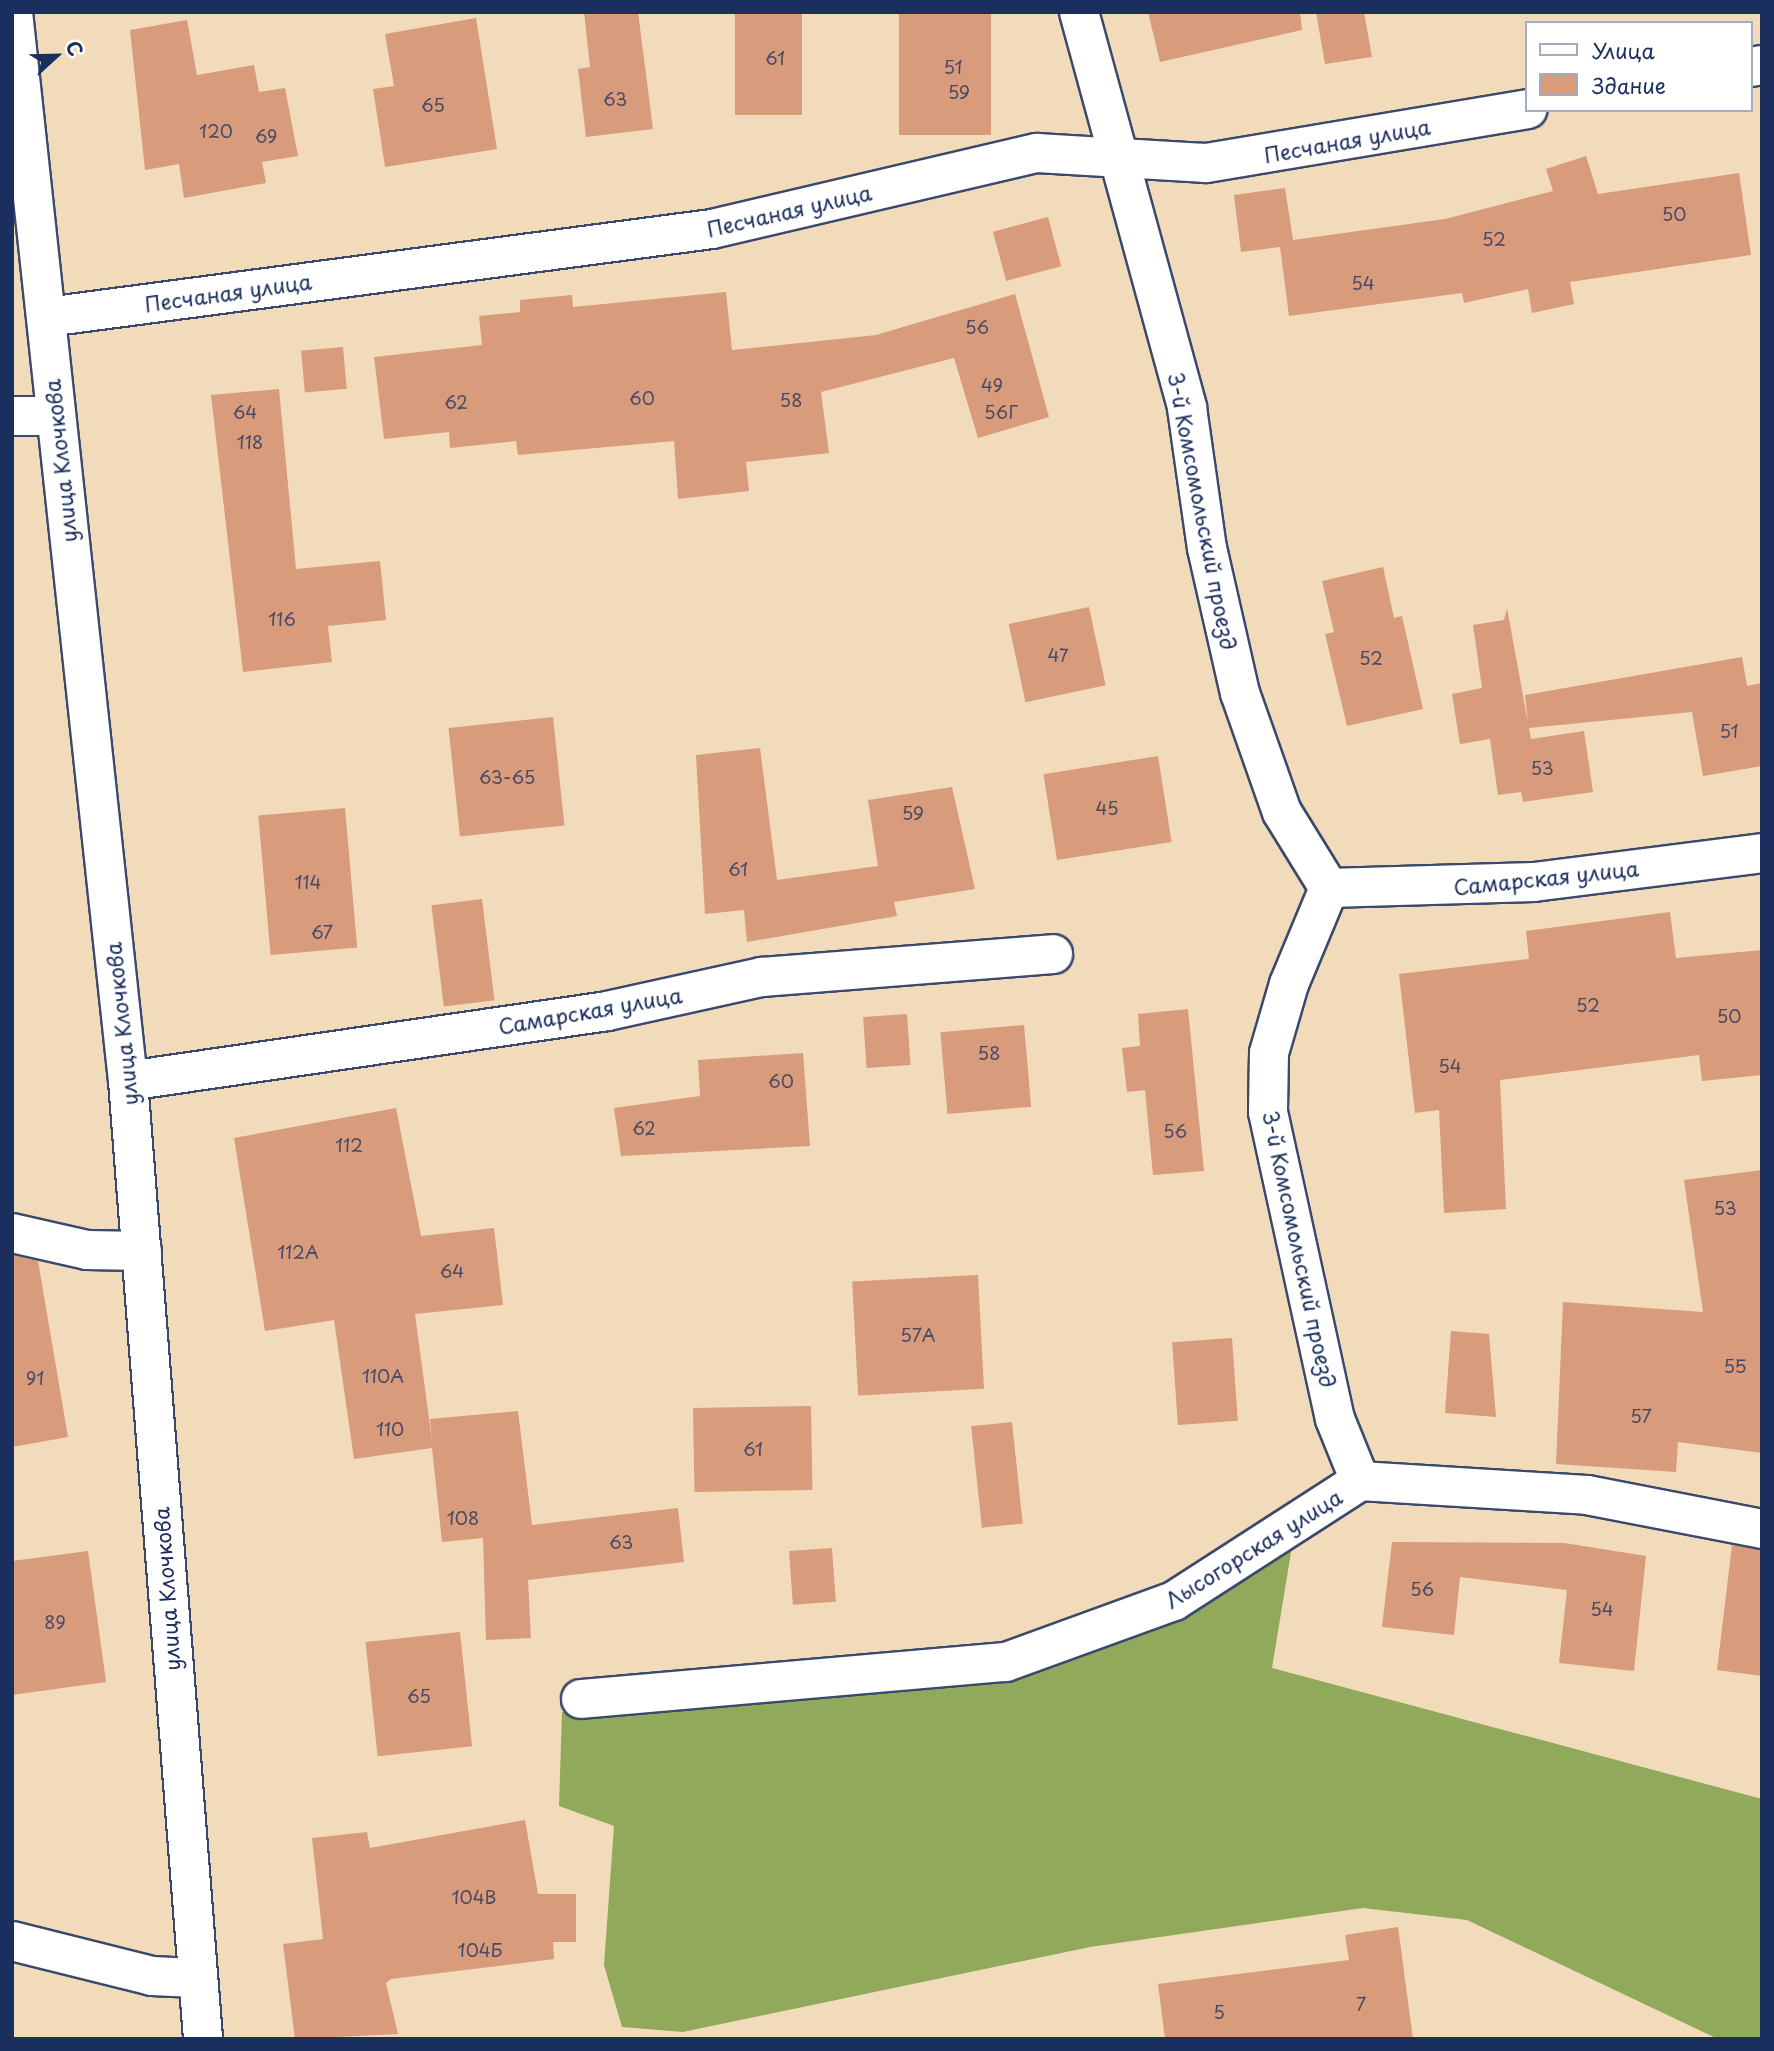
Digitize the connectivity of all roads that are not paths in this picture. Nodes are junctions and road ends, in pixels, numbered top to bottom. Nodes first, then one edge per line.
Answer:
1 (13, 12) edge
2 (1079, 12) edge
3 (1526, 109) edge
4 (1116, 155) junction
5 (47, 317) junction
6 (12, 416) edge
7 (54, 416) junction
8 (1762, 853) edge
9 (1329, 888) junction
10 (1052, 954) dead end
11 (128, 1081) junction
12 (12, 1233) edge
13 (142, 1251) junction
14 (1360, 1481) junction
15 (1762, 1529) edge
16 (581, 1699) dead end
17 (12, 1941) edge
18 (195, 1978) junction
19 (203, 2039) edge

1 - 5 street, улица Клочкова
2 - 4 street, 3-й Комсомольский проезд
3 - 4 street, Песчаная улица
4 - 5 street, Песчаная улица
4 - 9 street, 3-й Комсомольский проезд
5 - 7 street, улица Клочкова
6 - 7 street
7 - 11 street, улица Клочкова
8 - 9 street, Самарская улица
9 - 14 street, 3-й Комсомольский проезд
10 - 11 street, Самарская улица
11 - 13 street, улица Клочкова
12 - 13 street
13 - 18 street, улица Клочкова
14 - 15 street, Лысогорская улица
14 - 16 street, Лысогорская улица
17 - 18 street
18 - 19 street, улица Клочкова

